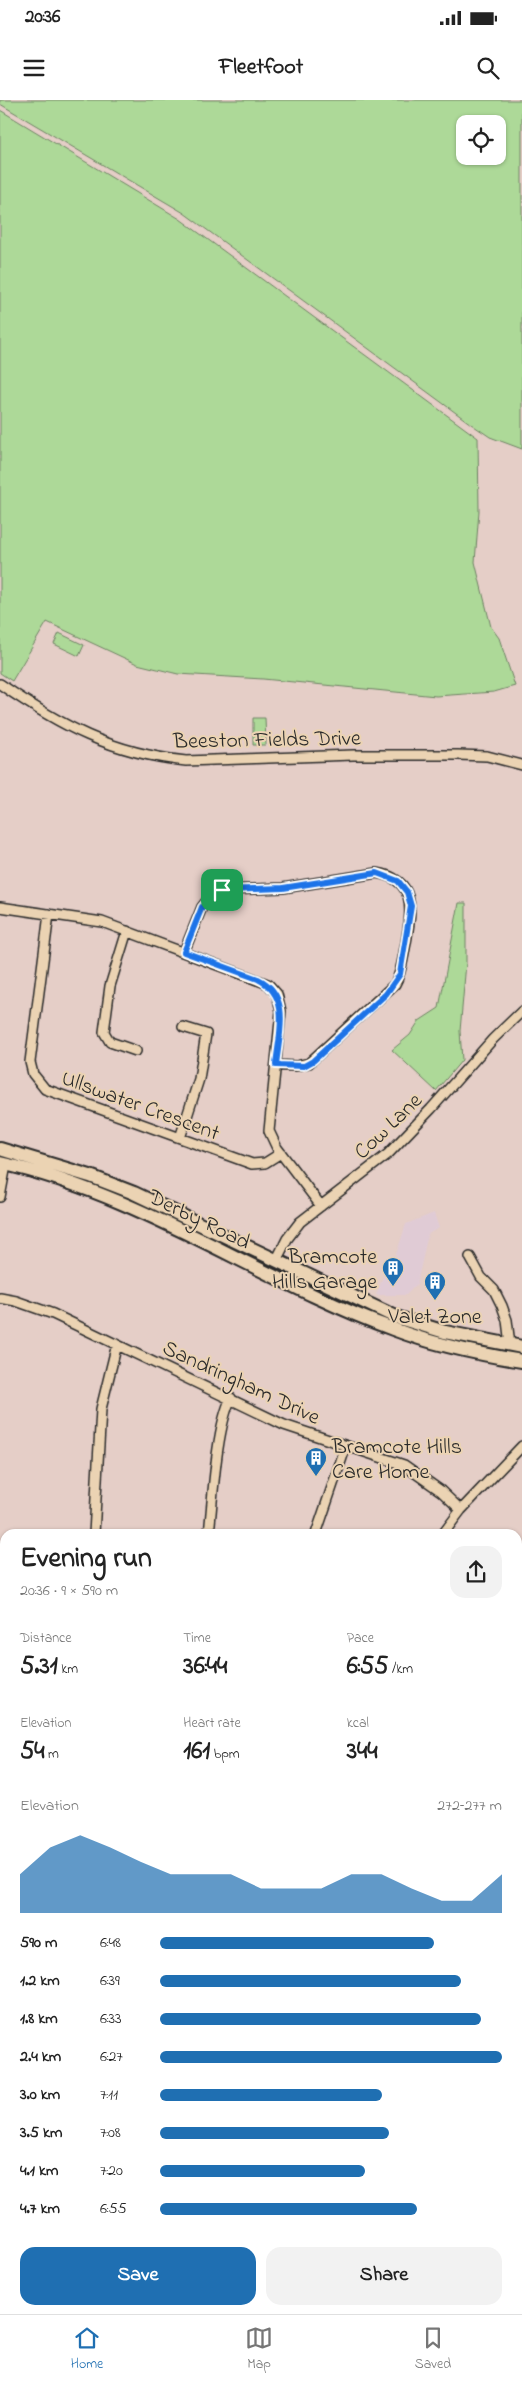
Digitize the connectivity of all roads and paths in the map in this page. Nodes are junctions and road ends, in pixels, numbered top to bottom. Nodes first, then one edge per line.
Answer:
1 (0, 684) edge
2 (522, 765) edge
3 (0, 907) edge
4 (49, 914) junction
5 (127, 931) junction
6 (184, 952) junction
7 (522, 1011) edge
8 (183, 1027) dead end
9 (136, 1050) dead end
10 (276, 1065) junction
11 (180, 1138) junction
12 (0, 1149) edge
13 (281, 1153) junction
14 (3, 1164) edge
15 (0, 1197) edge
16 (321, 1206) junction
17 (470, 1256) dead end
18 (276, 1261) junction
19 (0, 1298) edge
20 (117, 1344) junction
21 (516, 1346) edge
22 (522, 1361) edge
23 (231, 1398) junction
24 (346, 1446) junction
25 (522, 1446) edge
26 (461, 1510) junction
27 (94, 1529) edge
28 (210, 1529) edge
29 (318, 1529) edge
30 (447, 1529) edge

1 - 2 street, Beeston Fields Drive
3 - 4 street
4 - 5 street
4 - 11 street, Ullswater Crescent
5 - 6 street
5 - 9 street
6 - 10 street
6 - 10 street
7 - 16 street, Cow Lane
8 - 11 street
10 - 13 street
11 - 13 street, Ullswater Crescent
12 - 18 highway, Derby Road
13 - 16 street
14 - 15 street
14 - 22 highway, Derby Road
16 - 18 street, Cow Lane
17 - 21 street
18 - 21 highway, Derby Road
19 - 20 street, Sandringham Drive
20 - 23 street, Sandringham Drive
20 - 27 street
23 - 24 street, Sandringham Drive
23 - 28 street
24 - 26 street, Sandringham Drive
24 - 29 street
25 - 26 street
26 - 30 street

